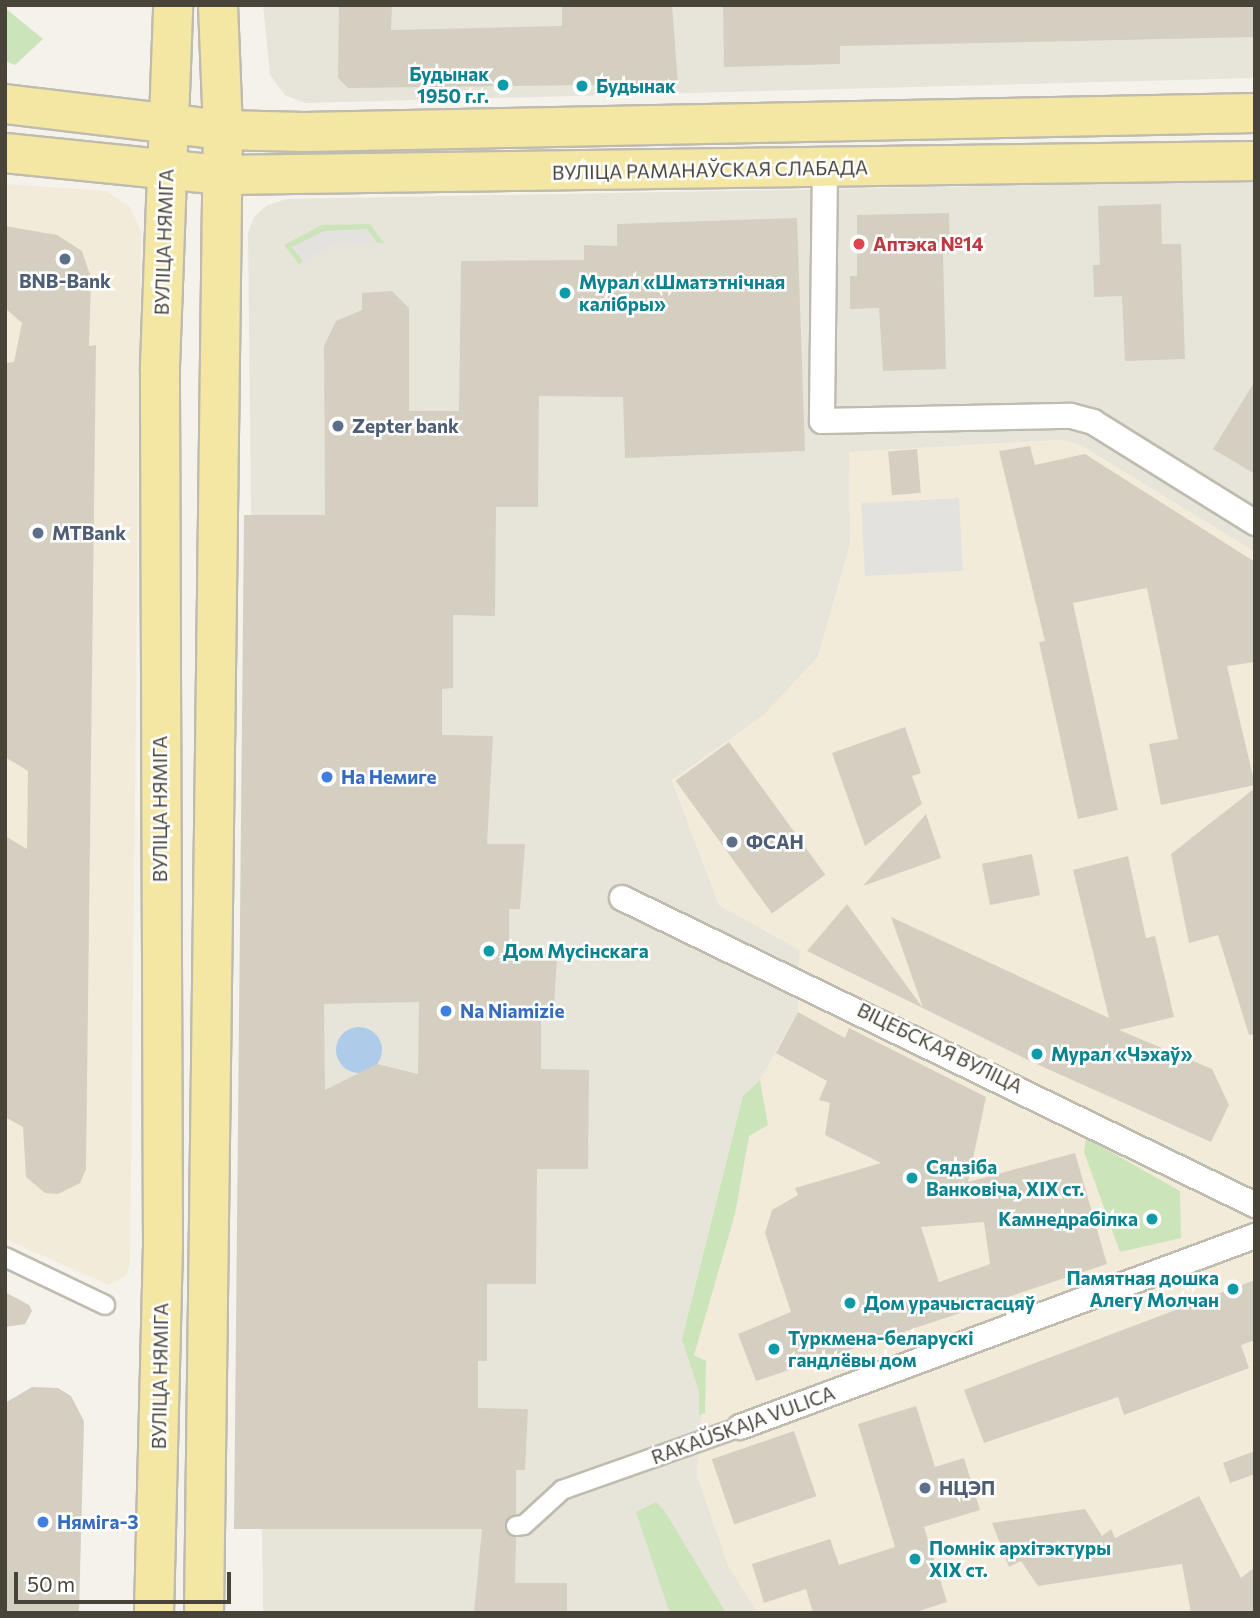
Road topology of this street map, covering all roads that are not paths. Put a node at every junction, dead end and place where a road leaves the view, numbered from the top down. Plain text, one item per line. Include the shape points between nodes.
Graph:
1 (173, 5) edge
2 (218, 5) edge
3 (5, 104) edge
4 (1255, 113) edge
5 (168, 124) junction
6 (223, 130) junction
7 (5, 153) edge
8 (1255, 161) edge
9 (825, 168) junction
10 (166, 171) junction
11 (222, 175) junction
12 (1255, 523) edge
13 (622, 898) dead end
14 (1255, 1205) edge
15 (1255, 1236) edge
16 (5, 1257) edge
17 (105, 1305) dead end
18 (740, 1427) joint
19 (516, 1526) dead end
20 (154, 1613) edge
21 (204, 1613) edge

1 - 5 main road, ВУЛІЦА НЯМІГА
2 - 6 main road
3 - 5 main road
4 - 6 main road
5 - 6 main road
5 - 10 main road, ВУЛІЦА НЯМІГА
6 - 11 main road
7 - 10 main road, ВУЛІЦА РАМАНАЎСКАЯ СЛАБАДА
8 - 9 main road, ВУЛІЦА РАМАНАЎСКАЯ СЛАБАДА
9 - 11 main road, ВУЛІЦА РАМАНАЎСКАЯ СЛАБАДА
9 - 12 street via 822,421 1070,416 1093,422
10 - 11 main road, ВУЛІЦА РАМАНАЎСКАЯ СЛАБАДА
10 - 20 main road, ВУЛІЦА НЯМІГА via 160,394 163,1245
11 - 21 main road
13 - 14 street, ВІЦЕБСКАЯ ВУЛІЦА
15 - 18 street, RAKAŬSKAJA VULICA
16 - 17 street
18 - 19 street, RAKAŬSKAJA VULICA via 562,1490 524,1525

